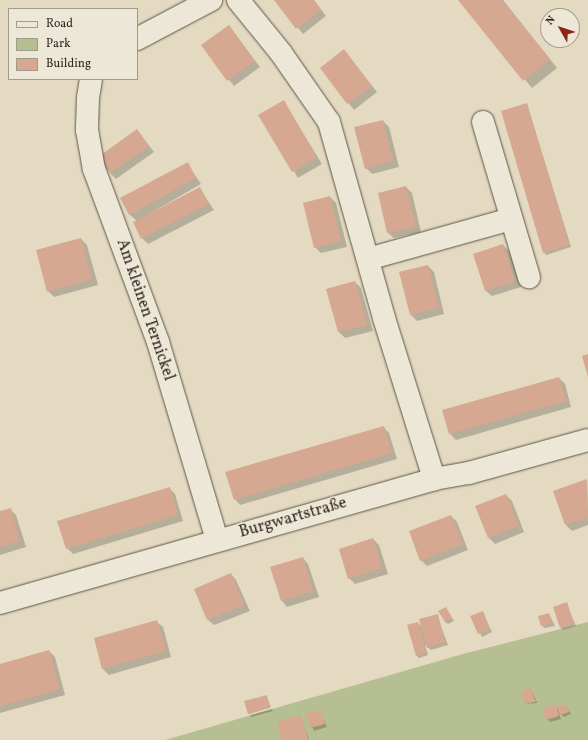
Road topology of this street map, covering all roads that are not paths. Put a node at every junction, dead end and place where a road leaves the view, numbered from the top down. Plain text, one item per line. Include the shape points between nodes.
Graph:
1 (211, 0) edge
2 (238, 0) edge
3 (138, 38) edge
4 (91, 80) edge
5 (483, 122) dead end
6 (511, 219) junction
7 (368, 259) junction
8 (529, 277) dead end
9 (588, 440) edge
10 (434, 479) junction
11 (217, 540) junction
12 (0, 603) edge

1 - 3 street
2 - 7 street via 281,53 329,122
4 - 11 street, Am kleinen Ternickel via 87,130 94,169 158,342
5 - 6 street
6 - 7 street
6 - 8 street
7 - 10 street
9 - 10 street, Burgwartstraße via 469,473
10 - 11 street, Burgwartstraße
11 - 12 street, Burgwartstraße

